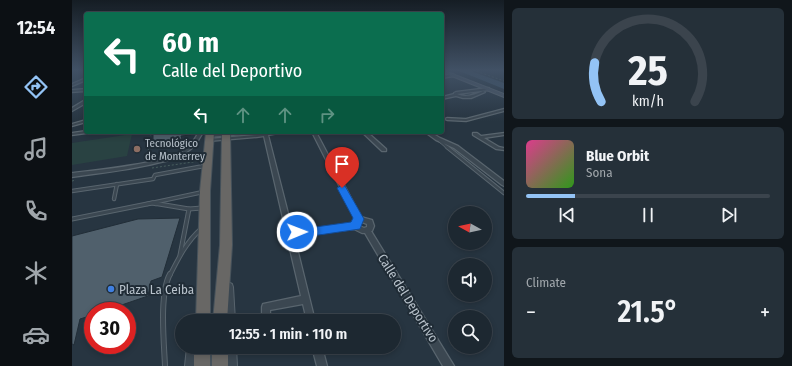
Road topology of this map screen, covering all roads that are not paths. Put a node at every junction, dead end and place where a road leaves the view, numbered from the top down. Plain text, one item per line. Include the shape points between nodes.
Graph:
1 (482, 87) edge
2 (84, 90) edge
3 (474, 90) junction
4 (489, 90) junction
5 (72, 91) edge
6 (481, 94) junction
7 (456, 95) junction
8 (504, 96) edge
9 (444, 98) edge
10 (84, 102) edge
11 (72, 110) edge
12 (504, 110) edge
13 (447, 119) dead end
14 (84, 120) edge
15 (73, 125) dead end
16 (84, 132) edge
17 (72, 134) edge
18 (246, 134) edge
19 (266, 134) edge
20 (315, 134) edge
21 (366, 134) edge
22 (430, 134) edge
23 (475, 134) dead end
24 (504, 134) edge
25 (207, 135) edge
26 (226, 135) edge
27 (481, 137) junction
28 (438, 139) junction
29 (504, 149) edge
30 (384, 150) dead end
31 (207, 165) junction
32 (72, 175) edge
33 (117, 184) junction
34 (504, 184) edge
35 (72, 191) edge
36 (206, 191) junction
37 (504, 193) edge
38 (114, 199) dead end
39 (152, 203) junction
40 (205, 208) junction
41 (188, 209) junction
42 (72, 219) edge
43 (358, 223) junction
44 (205, 227) junction
45 (289, 229) junction
46 (367, 231) junction
47 (298, 233) junction
48 (292, 241) junction
49 (226, 245) junction
50 (180, 256) junction
51 (204, 282) junction
52 (306, 299) junction
53 (198, 314) edge
54 (203, 314) edge
55 (221, 314) edge
56 (229, 314) edge
57 (266, 314) edge
58 (309, 314) edge
59 (192, 354) edge
60 (202, 354) edge
61 (220, 354) edge
62 (230, 354) edge
63 (319, 354) edge
64 (165, 366) edge
65 (191, 366) edge
66 (202, 366) edge
67 (220, 366) edge
68 (231, 366) edge
69 (322, 366) edge
70 (450, 366) edge

1 - 4 main road
2 - 5 street
3 - 4 street
3 - 6 street
3 - 7 street via 454,94
4 - 6 street
4 - 8 main road
6 - 7 street via 466,97
7 - 9 street
10 - 11 street
12 - 13 street via 484,117
14 - 15 street
16 - 17 street
18 - 26 street
19 - 45 street
20 - 43 street
21 - 30 street
22 - 28 street
23 - 27 street
24 - 27 street
25 - 26 street
25 - 31 highway
25 - 32 street via 185,151 168,159
26 - 49 highway
27 - 29 street
28 - 34 street via 456,147
28 - 37 lane
31 - 33 lane
31 - 36 highway
33 - 35 lane
33 - 38 lane
36 - 39 lane
36 - 40 highway
39 - 41 lane
39 - 42 lane
40 - 41 lane
40 - 44 highway
41 - 50 lane
43 - 46 street via 359,229
43 - 46 street via 366,220 371,224
43 - 47 street
44 - 50 lane via 195,234
44 - 51 highway
45 - 47 street
45 - 48 street via 283,232 283,236 285,240
46 - 70 street, Calle del Deportivo
47 - 48 street via 298,238
48 - 52 street
49 - 55 highway
49 - 56 street
50 - 64 lane via 165,288
51 - 53 street
51 - 54 highway
52 - 57 street via 266,307
52 - 58 street
59 - 65 street
60 - 66 highway
61 - 67 highway
62 - 68 street
63 - 69 street

